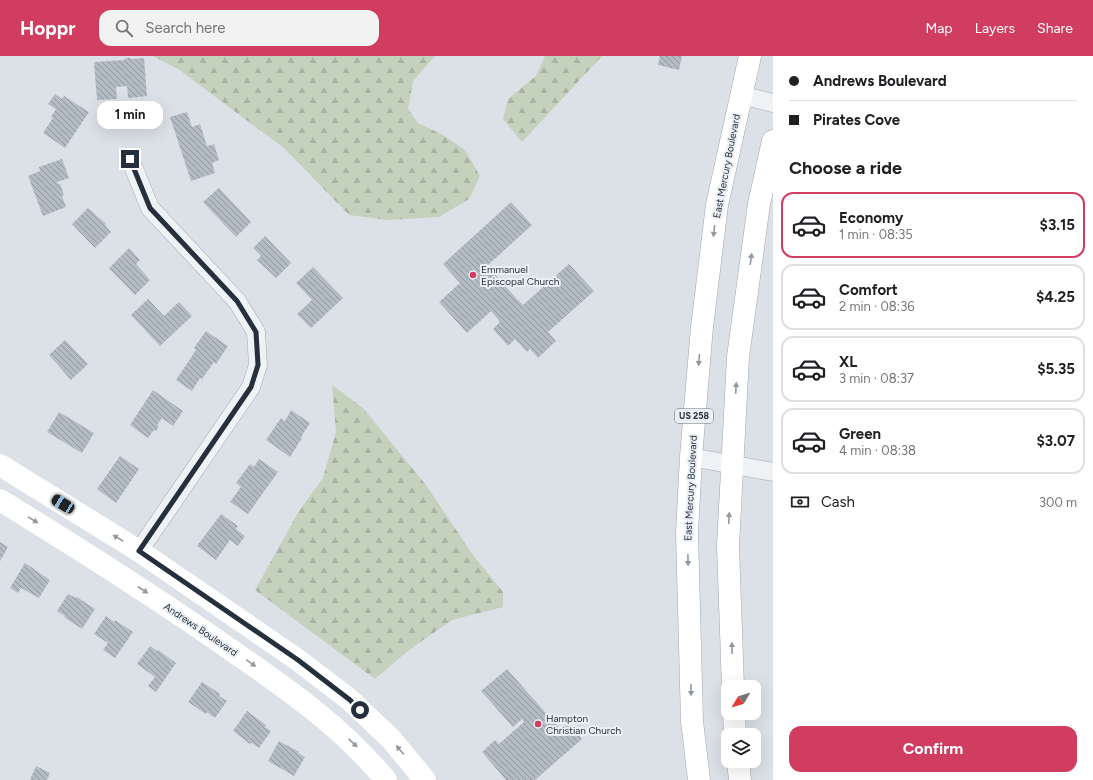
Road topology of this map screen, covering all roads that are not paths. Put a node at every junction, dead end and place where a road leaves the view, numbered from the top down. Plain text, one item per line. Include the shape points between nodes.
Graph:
1 (750, 56) edge
2 (741, 95) junction
3 (773, 103) edge
4 (773, 141) edge
5 (130, 159) dead end
6 (691, 457) junction
7 (732, 464) junction
8 (0, 465) edge
9 (773, 472) edge
10 (0, 500) edge
11 (139, 551) junction
12 (733, 680) edge
13 (739, 768) edge
14 (386, 780) edge
15 (425, 780) edge
16 (699, 780) edge
17 (740, 780) edge

1 - 2 main road, East Mercury Boulevard / US 258
2 - 3 street
2 -> 6 main road, East Mercury Boulevard / US 258 via 717,205 702,327
7 -> 4 main road via 738,357 759,204
5 - 11 street via 150,208 237,301 256,332 258,365 251,387
6 - 7 street
6 -> 16 main road, East Mercury Boulevard / US 258 via 687,533 692,721
7 - 9 street
12 -> 7 main road via 728,546
11 -> 8 main road
10 -> 14 main road, Andrews Boulevard via 157,599 292,692 333,725
15 -> 11 main road via 391,739 350,700 245,623
13 - 17 main road

